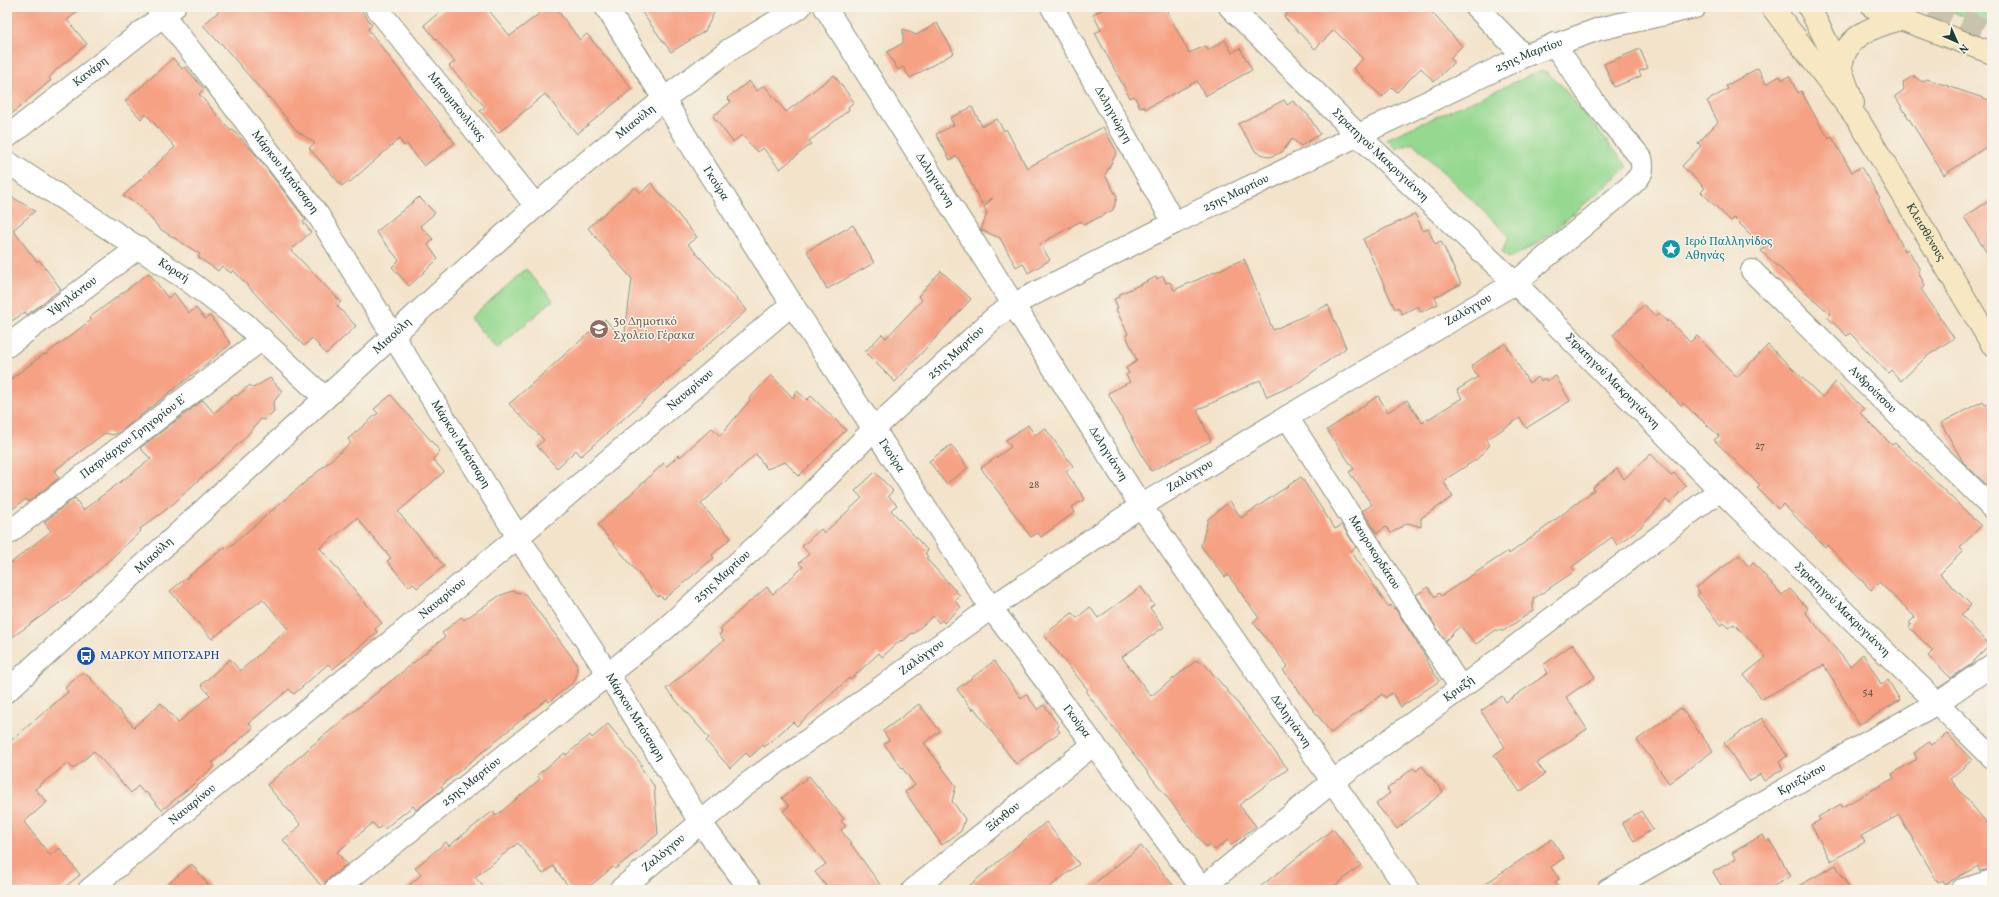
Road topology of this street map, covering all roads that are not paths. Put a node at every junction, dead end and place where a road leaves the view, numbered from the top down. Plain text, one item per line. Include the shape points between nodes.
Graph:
1 (376, 7) edge
2 (606, 7) edge
3 (800, 7) edge
4 (825, 7) edge
5 (1052, 7) edge
6 (1230, 7) edge
7 (1476, 7) edge
8 (1695, 7) edge
9 (1772, 7) edge
10 (1809, 7) edge
11 (1873, 7) edge
12 (165, 10) edge
13 (1901, 19) junction
14 (1554, 44) junction
15 (1992, 53) edge
16 (1524, 56) junction
17 (1841, 70) junction
18 (664, 99) junction
19 (1859, 121) junction
20 (1358, 135) junction
21 (7, 137) edge
22 (7, 162) edge
23 (536, 206) junction
24 (1174, 223) junction
25 (139, 247) junction
26 (1752, 271) dead end
27 (1515, 283) junction
28 (792, 304) junction
29 (1014, 304) junction
30 (392, 336) junction
31 (262, 339) junction
32 (1992, 344) edge
33 (7, 346) edge
34 (325, 398) junction
35 (1287, 417) junction
36 (874, 428) junction
37 (1720, 490) junction
38 (1141, 506) junction
39 (1992, 508) edge
40 (7, 534) edge
41 (518, 537) junction
42 (991, 608) junction
43 (1992, 665) edge
44 (608, 674) junction
45 (1461, 688) junction
46 (7, 691) edge
47 (1937, 703) junction
48 (1094, 744) junction
49 (1992, 757) edge
50 (1332, 782) junction
51 (700, 822) junction
52 (1992, 881) edge
53 (1201, 889) edge
54 (89, 890) edge
55 (335, 890) edge
56 (620, 890) edge
57 (751, 890) edge
58 (913, 890) edge
59 (1408, 890) edge
60 (1608, 890) edge
61 (1962, 890) edge

1 - 23 street, Μπουμπουλίνας
2 - 18 street, Γκούρα
3 - 18 street, Μιαούλη via 729,50
4 - 29 street, Δεληγιάννη
5 - 24 street, Δεληγιώργη
6 - 20 street, Στρατηγού Μακρυγιάννη
7 - 16 street
8 - 14 street, 25ης Μαρτίου via 1599,29
9 - 19 main road, Κλεισθένους
10 - 17 main road, Κλεισθένους
11 - 13 main road
12 - 21 street, Κανάρη
12 - 30 street, Μάρκου Μπότσαρη via 318,215
13 - 15 main road
13 - 17 main road via 1876,26 1857,36 1846,50
14 - 16 street, 25ης Μαρτίου
14 - 27 street, Ζαλόγγου via 1594,102 1641,158 1643,168 1638,179 1627,189
16 - 20 street, 25ης Μαρτίου
17 - 19 main road, Κλεισθένους
18 - 23 street, Μιαούλη
18 - 28 street, Γκούρα
19 - 32 main road, Κλεισθένους
20 - 24 street, 25ης Μαρτίου
20 - 27 street, Στρατηγού Μακρυγιάννη
22 - 25 street, Κοραή
23 - 30 street, Μιαούλη
24 - 29 street, 25ης Μαρτίου
25 - 31 street, Κοραή via 186,279
25 - 33 street, Υψηλάντου
26 - 39 street, Ανδρούτσου
27 - 35 street, Ζαλόγγου
27 - 37 street, Στρατηγού Μακρυγιάννη
28 - 36 street, Γκούρα
28 - 41 street, Ναυαρίνου
29 - 36 street, 25ης Μαρτίου via 994,318
29 - 38 street, Δεληγιάννη
30 - 34 street, Μιαούλη
30 - 41 street, Μάρκου Μπότσαρη
31 - 34 street, Κοραή
31 - 40 street, Πατριάρχου Γρηγορίου Ε΄
34 - 46 street, Μιαούλη
35 - 38 street, Ζαλόγγου
35 - 45 street, Μαυροκορδάτου
36 - 42 street, Γκούρα
36 - 44 street, 25ης Μαρτίου via 786,519 665,629
37 - 45 street, Κριεζή
37 - 47 street, Στρατηγού Μακρυγιάννη
38 - 42 street, Ζαλόγγου
38 - 50 street, Δεληγιάννη
41 - 44 street, Μάρκου Μπότσαρη
41 - 54 street, Ναυαρίνου
42 - 48 street, Γκούρα
42 - 51 street, Ζαλόγγου via 743,787
43 - 47 street, Κριεζώτου
44 - 51 street, Μάρκου Μπότσαρη
44 - 55 street, 25ης Μαρτίου
45 - 50 street, Κριεζή
47 - 49 street, Στρατηγού Μακρυγιάννη
47 - 60 street, Κριεζώτου
48 - 53 street, Γκούρα
48 - 58 street, Ξάνθου
50 - 53 street, Κριεζή
50 - 59 street, Δεληγιάννη
51 - 56 street, Ζαλόγγου
51 - 57 street, Μάρκου Μπότσαρη
52 - 61 street

